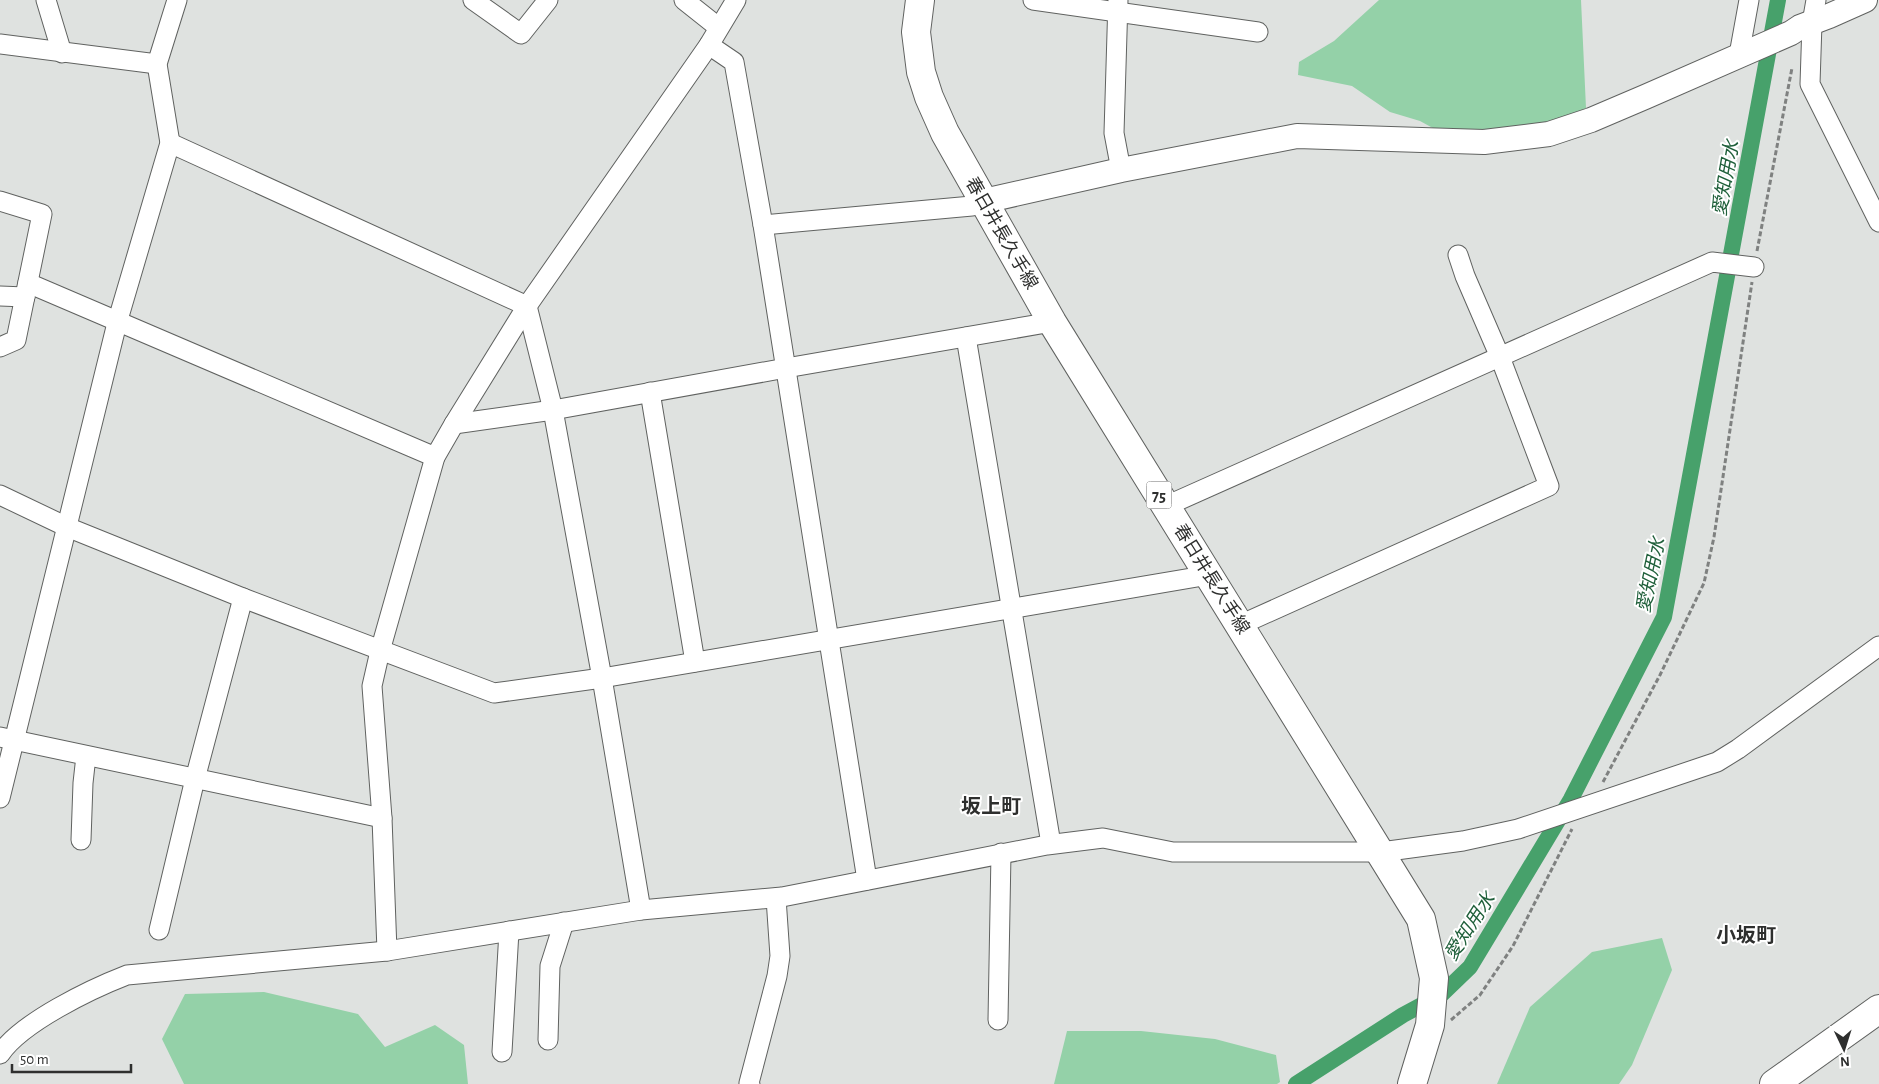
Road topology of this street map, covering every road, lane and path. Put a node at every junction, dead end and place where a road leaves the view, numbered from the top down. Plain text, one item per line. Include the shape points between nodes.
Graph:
1 (46, 0) edge
2 (178, 0) edge
3 (473, 0) edge
4 (548, 0) edge
5 (684, 0) edge
6 (736, 0) edge
7 (920, 0) edge
8 (1033, 0) edge
9 (1749, 0) edge
10 (1865, 0) edge
11 (1118, 6) edge
12 (1814, 11) edge
13 (718, 27) junction
14 (1258, 32) dead end
15 (0, 44) edge
16 (709, 44) junction
17 (1745, 52) junction
18 (62, 53) junction
19 (1794, 60) dead end
20 (158, 64) junction
21 (170, 143) junction
22 (1121, 170) junction
23 (0, 201) edge
24 (984, 201) junction
25 (1879, 222) edge
26 (763, 225) junction
27 (1458, 255) dead end
28 (1754, 267) junction
29 (27, 290) junction
30 (0, 296) edge
31 (527, 306) junction
32 (1052, 322) junction
33 (117, 323) junction
34 (966, 337) junction
35 (0, 347) edge
36 (1500, 357) junction
37 (786, 368) junction
38 (650, 392) junction
39 (553, 410) junction
40 (454, 424) junction
41 (435, 457) junction
42 (0, 495) edge
43 (1166, 506) junction
44 (67, 527) junction
45 (1209, 575) junction
46 (243, 598) junction
47 (1012, 608) junction
48 (1240, 624) junction
49 (829, 638) junction
50 (1879, 646) edge
51 (380, 651) junction
52 (695, 662) junction
53 (602, 678) junction
54 (7, 739) edge
55 (86, 756) junction
56 (195, 779) junction
57 (0, 798) edge
58 (1579, 808) junction
59 (382, 818) junction
60 (81, 840) dead end
61 (1051, 844) junction
62 (1381, 852) junction
63 (1001, 853) junction
64 (867, 880) junction
65 (776, 898) junction
66 (641, 910) junction
67 (564, 922) junction
68 (159, 930) dead end
69 (509, 931) junction
70 (387, 951) junction
71 (1879, 1008) edge
72 (998, 1020) dead end
73 (1428, 1033) junction
74 (548, 1040) dead end
75 (502, 1052) dead end
76 (0, 1054) edge
77 (750, 1084) edge
78 (1412, 1084) edge
79 (1774, 1084) edge

1 - 18 street
2 - 20 street
3 - 4 street via 521,34
5 - 13 street
6 - 13 street
7 - 24 main road, 春日井長久手線 / 75 via 916,32 921,72 929,98
8 - 11 street
9 - 17 street
10 - 12 street
11 - 14 street
11 - 22 street via 1114,133
12 - 17 street via 1800,27
12 - 25 street via 1810,84
13 - 16 street
15 - 18 street
16 - 26 street via 734,62
16 - 31 street
17 - 22 street via 1645,97 1549,134 1484,142 1297,136
18 - 20 street
19 - 28 path
20 - 21 street
21 - 31 street
21 - 33 street
22 - 24 street
23 - 29 street via 42,214
24 - 26 street via 972,206
24 - 32 main road, 春日井長久手線 / 75
26 - 37 street
27 - 36 street
28 - 36 street via 1712,262
28 - 58 path via 1714,537 1704,583 1606,778
29 - 30 street
29 - 33 street
29 - 35 street via 16,340
31 - 39 street
31 - 40 street
32 - 34 street
32 - 43 main road, 春日井長久手線 / 75
33 - 41 street
33 - 44 street
34 - 37 street
34 - 47 street
36 - 43 street
36 - 48 street via 1549,486
37 - 38 street
37 - 49 street
38 - 39 street
38 - 52 street
39 - 40 street
39 - 53 street
40 - 41 street
41 - 51 street
42 - 44 street
43 - 45 main road, 春日井長久手線 / 75
44 - 46 street
44 - 54 street
45 - 47 street
45 - 48 main road, 春日井長久手線 / 75
46 - 51 street
46 - 56 street
47 - 49 street
47 - 61 street
48 - 62 main road, 春日井長久手線 / 75
49 - 52 street
49 - 64 street
50 - 58 street via 1717,762
51 - 53 street via 494,692
51 - 59 street via 372,686
52 - 53 street
53 - 66 street
54 - 55 street
54 - 57 street
55 - 56 street
55 - 60 street
56 - 59 street
56 - 68 street
58 - 62 street via 1518,829 1463,841
58 - 73 path via 1507,954 1480,995
59 - 70 street
61 - 62 street via 1103,838 1173,852
61 - 63 street
62 - 73 main road, 春日井長久手線 / 75 via 1421,918 1434,978
63 - 64 street
63 - 72 street
64 - 65 street
65 - 66 street
65 - 77 street via 780,956
66 - 67 street
67 - 69 street
67 - 74 street via 550,966
69 - 70 street
69 - 75 street
70 - 76 street via 127,975 98,986 49,1014 25,1030
71 - 79 main road
73 - 78 main road, 春日井長久手線 / 75

